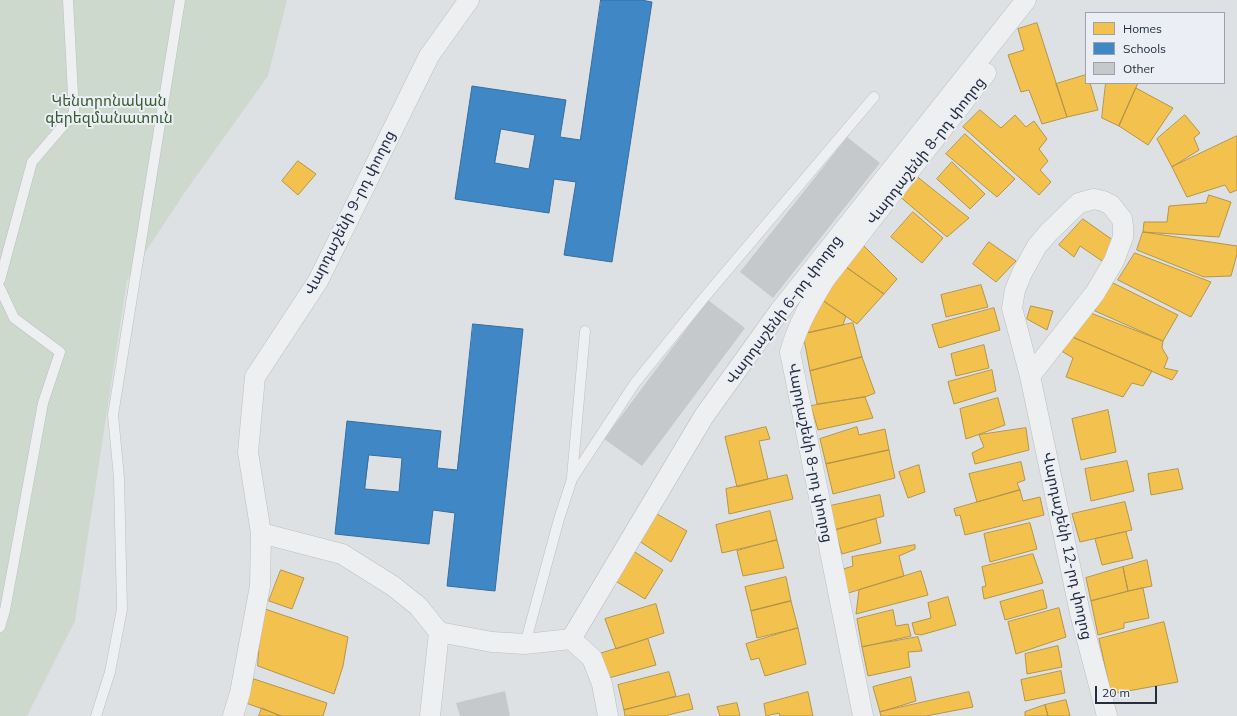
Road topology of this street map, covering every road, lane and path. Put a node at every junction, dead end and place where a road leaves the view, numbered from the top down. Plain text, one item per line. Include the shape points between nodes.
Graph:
1 (68, 0) edge
2 (180, 0) edge
3 (469, 0) edge
4 (1026, 0) edge
5 (1009, 43) dead end
6 (874, 97) dead end
7 (0, 280) edge
8 (0, 288) edge
9 (585, 330) dead end
10 (1030, 376) junction
11 (572, 479) junction
12 (261, 533) junction
13 (0, 627) edge
14 (439, 632) junction
15 (570, 639) junction
16 (525, 644) junction
17 (96, 716) edge
18 (233, 716) edge
19 (430, 716) edge
20 (608, 716) edge
21 (863, 716) edge
22 (1107, 716) edge

1 - 7 lane via 74,113 32,162
2 - 17 lane via 113,415 119,478 122,609 110,672
3 - 12 street, Վարդաշենի 9-րդ փողոց via 429,56 318,281 255,377 248,452
4 - 15 street, Վարդաշենի 6-րդ փողոց via 778,313 704,416
5 - 21 street, Վարդաշենի 8-րդ փողոց via 825,279 806,310 790,352
6 - 11 lane via 635,383
8 - 13 lane via 14,318 60,352 43,403
9 - 11 lane
10 - 10 street, Վարդաշենի 12-րդ փողոց via 1095,293 1114,261 1124,227 1122,218 1111,205 1103,201 1094,199 1079,203 1037,246 1018,281 1012,308
10 - 22 street, Վարդաշենի 12-րդ փողոց via 1080,613
11 - 16 lane
12 - 14 street via 342,554 393,586 418,606
12 - 18 street, Վարդաշենի 9-րդ փողոց via 260,586 240,693
14 - 16 street via 492,642
14 - 19 street
15 - 16 street
15 - 20 street via 592,658 602,684

